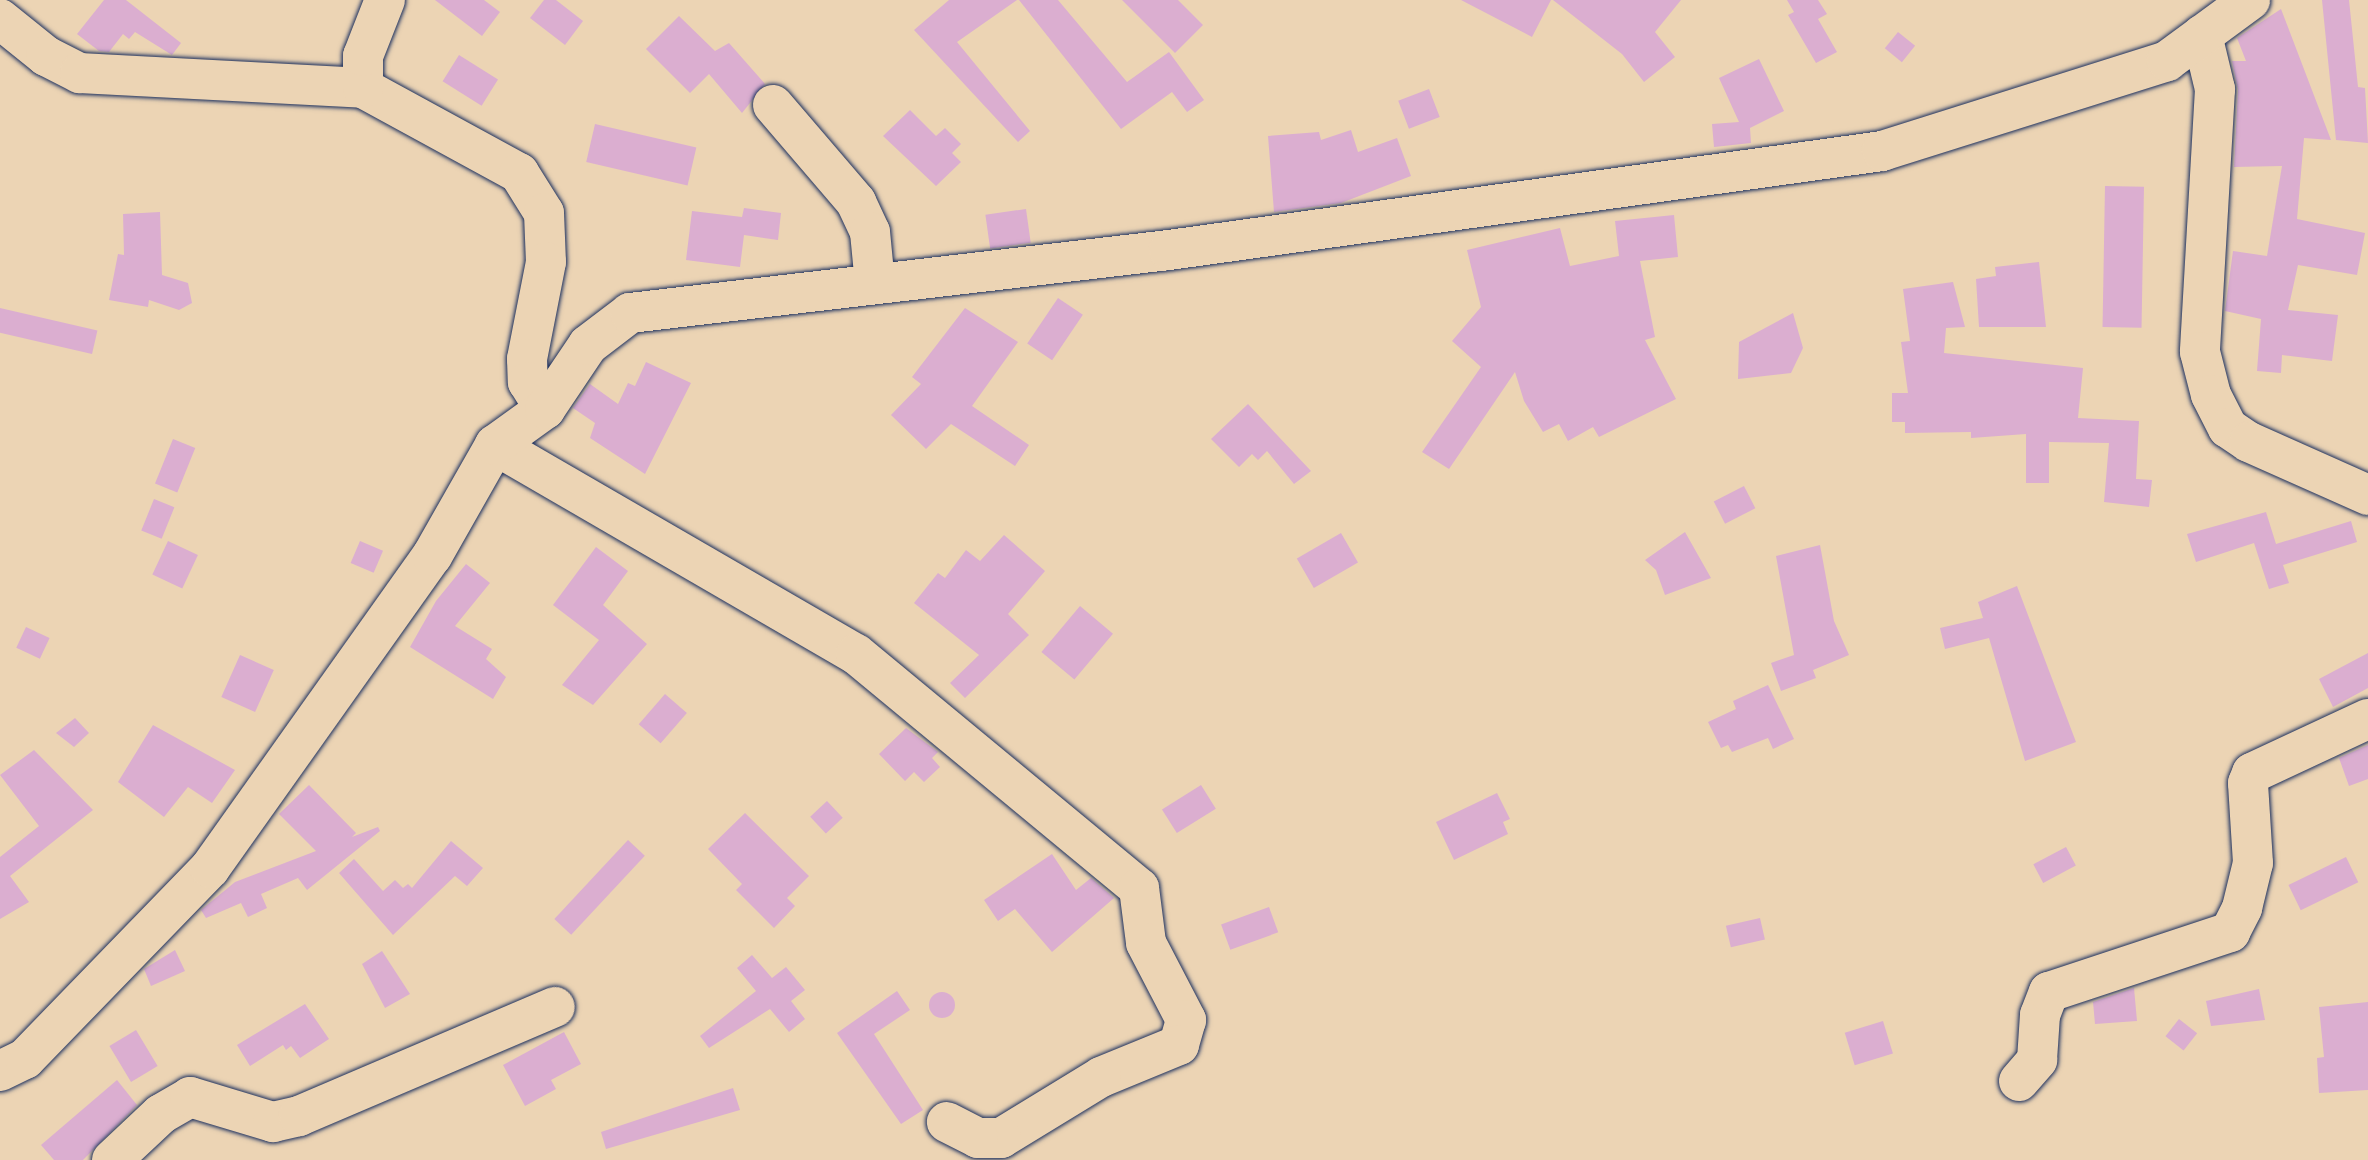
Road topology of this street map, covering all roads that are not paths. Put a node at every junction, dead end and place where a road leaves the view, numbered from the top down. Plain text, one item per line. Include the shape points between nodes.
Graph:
1 (385, 0) edge
2 (2250, 0) edge
3 (0, 19) edge
4 (2202, 35) junction
5 (363, 88) junction
6 (773, 105) dead end
7 (875, 284) junction
8 (545, 409) junction
9 (495, 445) junction
10 (2368, 495) edge
11 (2368, 719) edge
12 (555, 1007) dead end
13 (0, 1071) edge
14 (2019, 1081) dead end
15 (947, 1122) dead end
16 (112, 1160) edge

1 - 5 street via 363,56
2 - 4 street
3 - 5 street via 46,56 80,73
4 - 7 street via 2167,61 1882,151 1169,250
4 - 10 street via 2215,89 2200,352 2211,395 2228,428 2249,442
5 - 8 street via 519,173 544,213 546,262 527,359 528,382
6 - 7 street via 856,202 870,232
7 - 8 street via 630,313 588,345
8 - 9 street
9 - 13 street via 432,556 210,868 25,1059
9 - 15 street via 856,654 1139,888 1146,943 1186,1020 1179,1045 1101,1077 1001,1138 978,1138
11 - 14 street via 2252,773 2248,783 2253,863 2230,932 2049,992 2040,1015 2037,1060
12 - 16 street via 299,1116 257,1119 190,1097 161,1114

